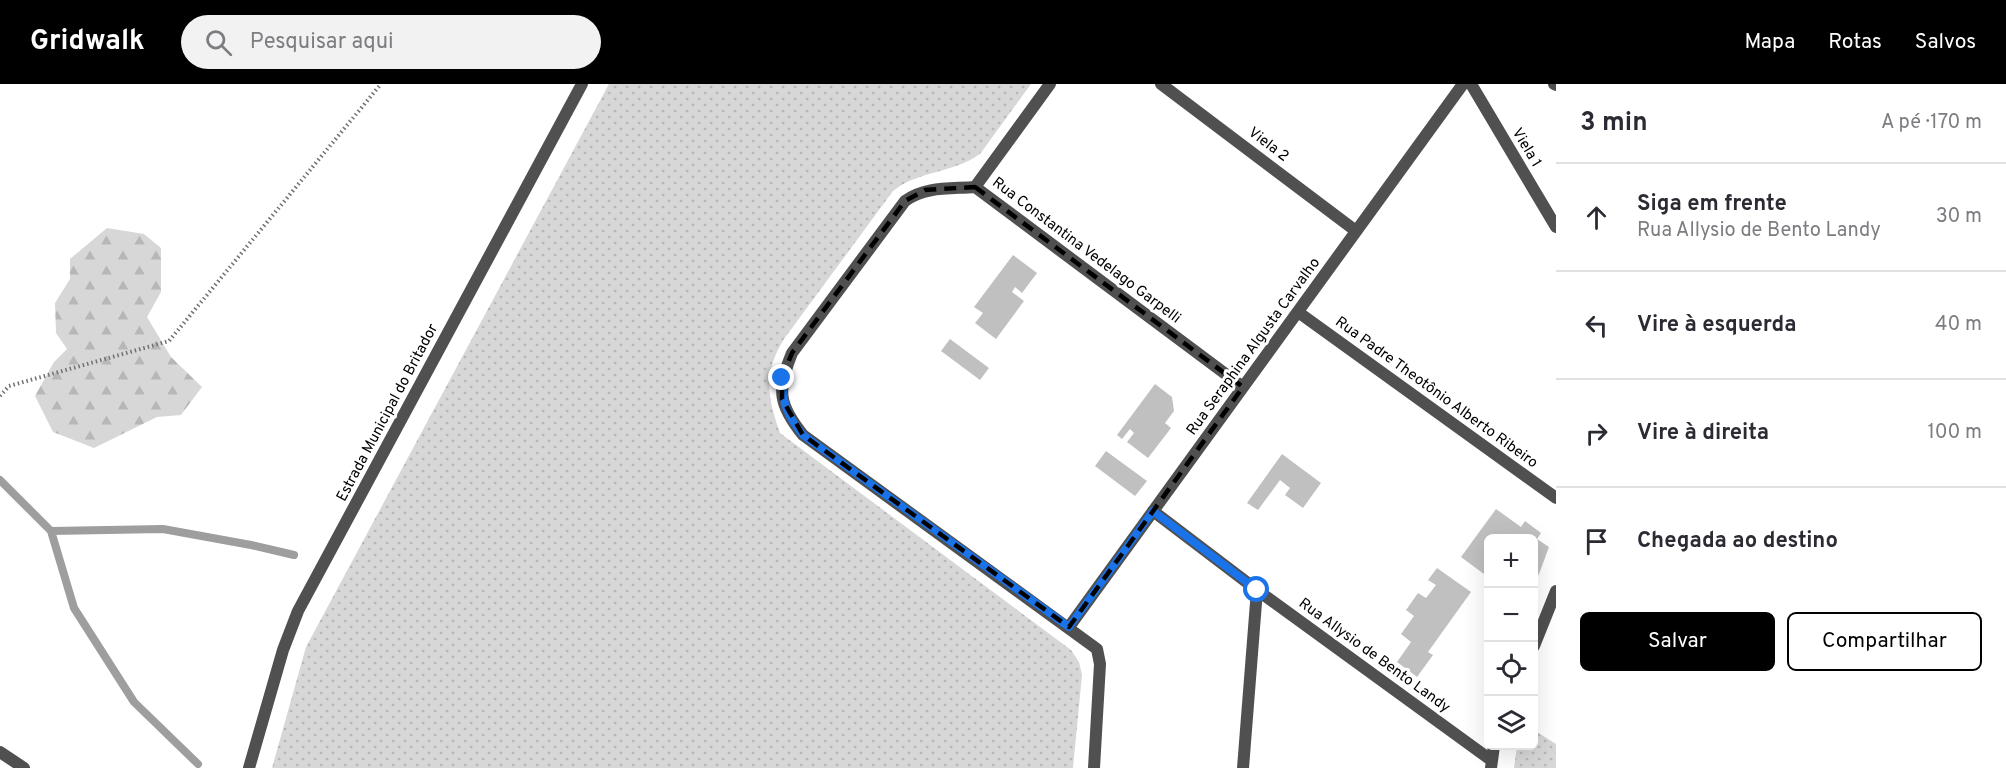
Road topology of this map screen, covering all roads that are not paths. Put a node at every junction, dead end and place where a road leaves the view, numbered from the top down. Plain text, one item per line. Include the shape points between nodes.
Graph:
1 (582, 84) edge
2 (1050, 84) edge
3 (1161, 84) edge
4 (1463, 84) edge
5 (1471, 84) edge
6 (975, 187) junction
7 (1556, 227) edge
8 (1356, 231) junction
9 (1298, 312) junction
10 (1243, 387) junction
11 (1556, 498) edge
12 (1153, 511) junction
13 (1257, 590) junction
14 (1556, 591) edge
15 (1069, 627) junction
16 (1535, 642) edge
17 (0, 752) edge
18 (1491, 764) edge
19 (24, 768) edge
20 (249, 768) edge
21 (1094, 768) edge
22 (1243, 768) edge

1 - 20 street, Estrada Municipal do Britador via 298,611
2 - 6 street
3 - 8 street, Viela 2
4 - 8 street, Rua Seraphina Algusta Carvalho
5 - 7 street, Viela 1
6 - 10 street, Rua Constantina Vedelago Garpelli
6 - 15 street, Rua Constantina Vedelago Garpelli via 925,190 905,201 792,353 782,378 782,399 788,416 803,435
8 - 9 street, Rua Seraphina Algusta Carvalho
9 - 10 street, Rua Seraphina Algusta Carvalho
9 - 11 street, Rua Padre Theotônio Alberto Ribeiro
10 - 12 street, Rua Seraphina Algusta Carvalho
12 - 13 street, Rua Allysio de Bento Landy
12 - 15 street, Rua Seraphina Algusta Carvalho
13 - 18 street, Rua Allysio de Bento Landy
13 - 22 street
14 - 16 street
15 - 21 street, Rua Constantina Vedelago Garpelli via 1097,649 1100,664
17 - 19 street

